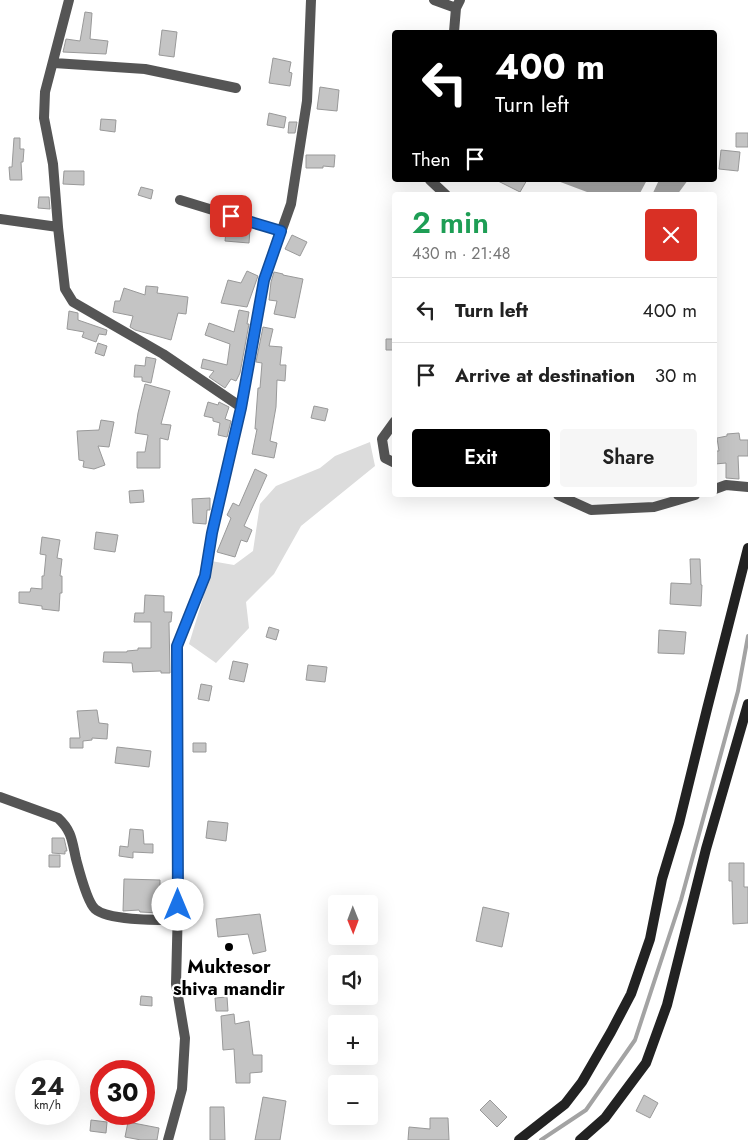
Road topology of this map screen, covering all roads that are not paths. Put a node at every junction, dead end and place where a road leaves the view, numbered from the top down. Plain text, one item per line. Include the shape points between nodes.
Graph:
1 (69, 0) edge
2 (311, 0) edge
3 (434, 0) edge
4 (458, 4) edge
5 (454, 30) edge
6 (54, 63) junction
7 (236, 88) dead end
8 (432, 182) edge
9 (443, 192) edge
10 (180, 200) dead end
11 (0, 219) edge
12 (58, 227) junction
13 (281, 231) junction
14 (241, 408) junction
15 (392, 425) edge
16 (392, 462) edge
17 (748, 487) edge
18 (717, 488) edge
19 (563, 497) edge
20 (689, 497) edge
21 (748, 548) edge
22 (748, 704) edge
23 (0, 797) edge
24 (178, 920) junction
25 (168, 1140) edge
26 (519, 1140) edge
27 (580, 1140) edge

1 - 6 street
2 - 13 street via 308,100 291,204
3 - 4 street
4 - 5 street
6 - 7 street via 145,69
6 - 12 street via 45,92 44,118 53,164
8 - 9 street
10 - 13 street
11 - 12 street
12 - 14 street via 65,289 73,302 163,354
13 - 14 street via 264,280
14 - 24 street via 205,576 177,646
15 - 16 street via 382,439 385,458
17 - 18 street via 726,485
19 - 20 street via 592,510 654,508
21 - 26 main road via 680,823 662,879 650,939 630,994 582,1082 565,1104
22 - 27 main road via 706,849 667,1005 646,1063 605,1118
23 - 24 street via 58,818 65,824 94,908 122,917
24 - 25 street via 176,984 185,1038 182,1089

